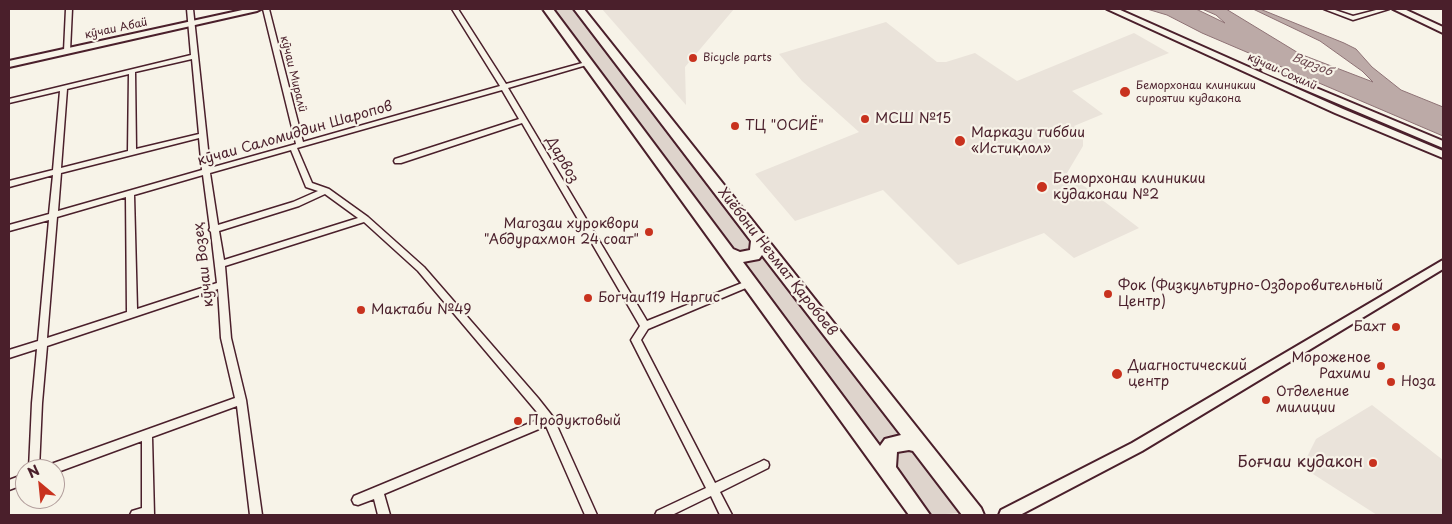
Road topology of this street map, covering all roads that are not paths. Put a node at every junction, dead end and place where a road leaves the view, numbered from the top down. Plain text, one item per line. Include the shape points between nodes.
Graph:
1 (69, 9) edge
2 (190, 9) edge
3 (257, 9) edge
4 (266, 9) edge
5 (455, 9) edge
6 (548, 9) edge
7 (580, 9) edge
8 (1111, 9) edge
9 (1124, 9) edge
10 (1327, 9) edge
11 (1386, 9) edge
12 (1397, 9) edge
13 (1412, 9) edge
14 (1443, 23) edge
15 (192, 24) junction
16 (1443, 30) edge
17 (67, 51) junction
18 (195, 56) junction
19 (588, 63) junction
20 (9, 64) edge
21 (132, 71) junction
22 (504, 87) junction
23 (64, 88) junction
24 (9, 101) edge
25 (524, 120) junction
26 (1372, 120) junction
27 (202, 135) junction
28 (1443, 145) edge
29 (297, 146) junction
30 (132, 153) junction
31 (1443, 155) edge
32 (398, 161) dead end
33 (56, 172) junction
34 (206, 172) junction
35 (9, 184) edge
36 (326, 191) junction
37 (130, 194) junction
38 (53, 216) junction
39 (365, 219) junction
40 (9, 228) edge
41 (213, 230) junction
42 (759, 238) junction
43 (728, 253) junction
44 (220, 264) junction
45 (1443, 264) edge
46 (750, 283) junction
47 (220, 285) junction
48 (132, 314) junction
49 (644, 326) junction
50 (42, 343) junction
51 (9, 354) edge
52 (242, 400) junction
53 (549, 420) junction
54 (147, 435) junction
55 (919, 445) junction
56 (35, 459) edge
57 (65, 464) edge
58 (764, 465) dead end
59 (887, 470) junction
60 (713, 490) junction
61 (378, 492) junction
62 (358, 500) dead end
63 (148, 513) edge
64 (136, 515) edge
65 (256, 515) edge
66 (384, 515) edge
67 (591, 515) edge
68 (661, 515) edge
69 (726, 515) edge
70 (920, 515) edge
71 (974, 515) edge
72 (1006, 515) edge

1 - 17 street
2 - 15 street, кӯчаи Возеҳ
3 - 15 street, кӯчаи Абаӣ
4 - 29 street, кӯчаи Миралӣ
5 - 22 street, Дарвоз
6 - 19 highway
7 - 42 highway, Хиёбони Неъмат Қаробоев
8 - 26 main road, кӯчаи Соҳилӣ
9 - 26 main road
10 - 11 street via 1353,18
12 - 16 main road
13 - 14 main road
15 - 17 street, кӯчаи Абаӣ
15 - 18 street, кӯчаи Возеҳ
17 - 20 street, кӯчаи Абаӣ
18 - 21 street
18 - 27 street, кӯчаи Возеҳ
19 - 22 street, кӯчаи Саломиддин Шаропов
19 - 43 highway
21 - 23 street
21 - 30 street
22 - 25 street, Дарвоз
22 - 29 street, кӯчаи Саломиддин Шаропов
23 - 24 street
23 - 33 street
25 - 32 street
25 - 49 street, Дарвоз
26 - 28 main road
26 - 31 main road, кӯчаи Соҳилӣ
27 - 30 street
27 - 34 street, кӯчаи Возеҳ
29 - 34 street, кӯчаи Саломиддин Шаропов
29 - 36 street, кӯчаи Миралӣ via 309,185
30 - 33 street
33 - 35 street
33 - 38 street
34 - 37 street, кӯчаи Саломиддин Шаропов
34 - 41 street, кӯчаи Возеҳ
36 - 39 street, кӯчаи Миралӣ
36 - 41 street via 296,204
37 - 38 street, кӯчаи Саломиддин Шаропов
37 - 48 street
38 - 40 street, кӯчаи Саломиддин Шаропов
38 - 50 street
39 - 44 street
39 - 53 street, кӯчаи Миралӣ via 421,269
41 - 44 street, кӯчаи Возеҳ
42 - 43 highway via 754,255 740,257
42 - 55 highway, Хиёбони Неъмат Қаробоев
43 - 46 highway
44 - 47 street, кӯчаи Возеҳ
45 - 72 street via 1137,447
46 - 49 street
46 - 59 highway
47 - 48 street
47 - 52 street, кӯчаи Возеҳ via 226,338
48 - 50 street
49 - 60 street via 636,340
50 - 51 street
50 - 56 street
52 - 54 street
52 - 65 street, кӯчаи Возеҳ
53 - 61 street
53 - 67 street
54 - 57 street
54 - 63 street
55 - 59 highway via 909,442 891,445 886,454
55 - 71 highway, Хиёбони Неъмат Қаробоев
58 - 60 street
59 - 70 highway
60 - 68 street
60 - 69 street
61 - 62 street
61 - 66 street
63 - 64 street

